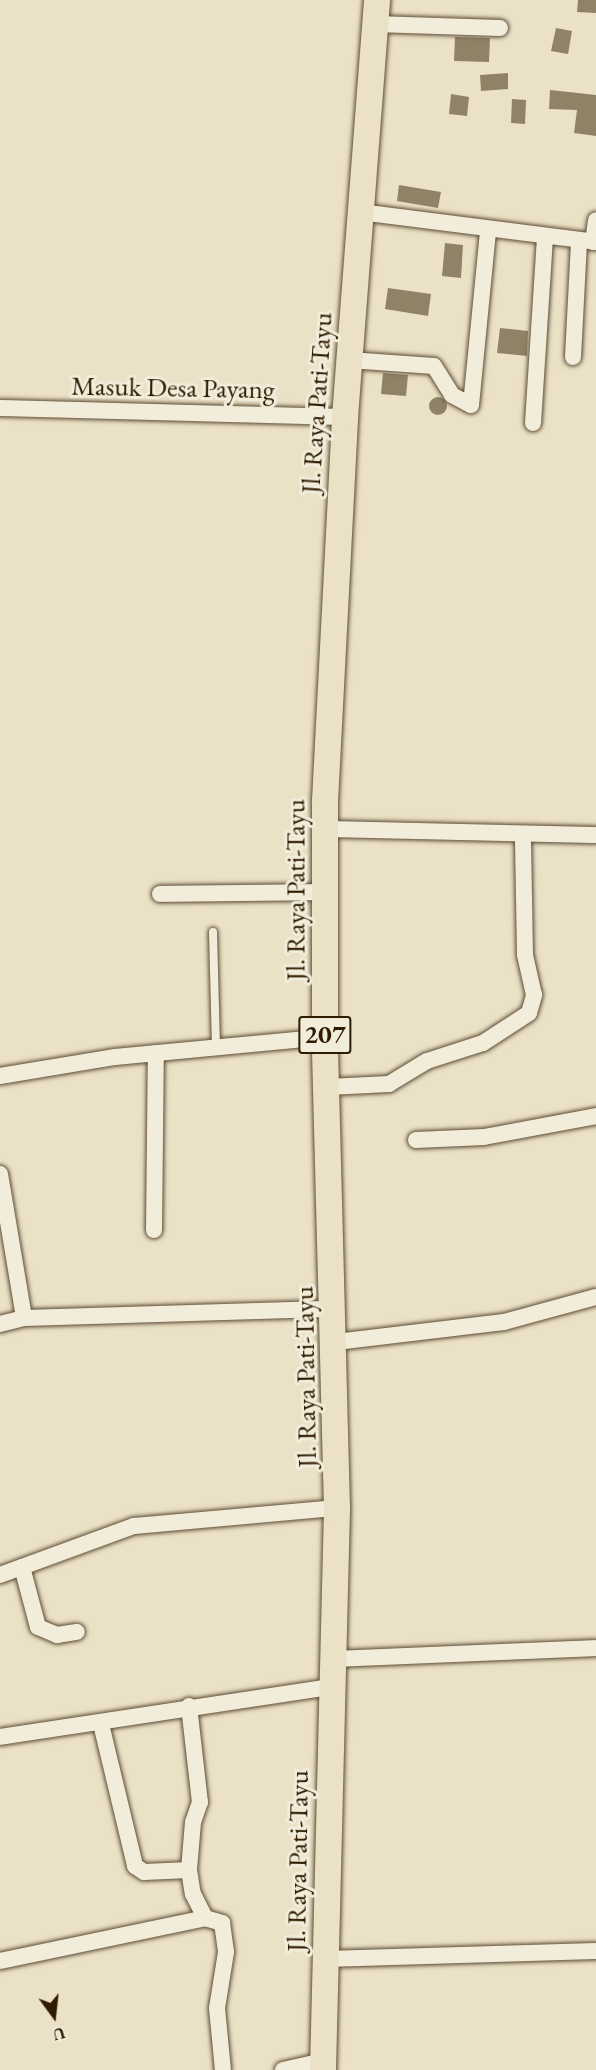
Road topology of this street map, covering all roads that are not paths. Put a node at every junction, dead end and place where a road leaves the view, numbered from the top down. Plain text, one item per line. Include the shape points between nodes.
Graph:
1 (376, 12) edge
2 (500, 28) dead end
3 (360, 212) junction
4 (596, 220) edge
5 (488, 232) junction
6 (545, 237) junction
7 (590, 243) edge
8 (573, 357) dead end
9 (349, 360) junction
10 (0, 408) edge
11 (345, 417) junction
12 (533, 423) dead end
13 (325, 829) junction
14 (596, 835) edge
15 (522, 836) junction
16 (323, 892) junction
17 (160, 894) dead end
18 (213, 932) dead end
19 (325, 1037) junction
20 (216, 1048) junction
21 (156, 1053) junction
22 (0, 1076) edge
23 (328, 1088) junction
24 (596, 1116) edge
25 (416, 1140) dead end
26 (0, 1174) edge
27 (154, 1230) dead end
28 (596, 1298) edge
29 (333, 1309) junction
30 (24, 1318) junction
31 (0, 1324) edge
32 (336, 1342) junction
33 (338, 1508) junction
34 (22, 1567) junction
35 (0, 1575) edge
36 (77, 1632) dead end
37 (596, 1648) edge
38 (336, 1659) junction
39 (331, 1687) junction
40 (189, 1706) junction
41 (101, 1724) junction
42 (0, 1737) edge
43 (189, 1870) junction
44 (205, 1918) junction
45 (596, 1951) edge
46 (325, 1959) junction
47 (0, 1961) edge
48 (323, 2065) edge
49 (223, 2070) edge
50 (283, 2070) edge

1 - 2 street
1 - 3 main road, Jl. Raya Pati-Tayu / 207
3 - 5 street
3 - 9 main road, Jl. Raya Pati-Tayu / 207
4 - 7 street
5 - 6 street
5 - 9 street via 471,405 452,395 434,366
6 - 7 street
6 - 12 street
7 - 8 street
9 - 11 main road, Jl. Raya Pati-Tayu / 207
10 - 11 street, Masuk Desa Payang
11 - 13 main road, Jl. Raya Pati-Tayu / 207
13 - 15 street
13 - 16 main road, Jl. Raya Pati-Tayu / 207
14 - 15 street
15 - 23 street via 525,955 534,995 529,1013 483,1044 427,1061 389,1084
16 - 17 street
16 - 19 main road, Jl. Raya Pati-Tayu / 207
18 - 20 lane
19 - 20 street
19 - 23 main road, Jl. Raya Pati-Tayu / 207
20 - 21 street
21 - 22 street
21 - 27 street
23 - 29 main road, Jl. Raya Pati-Tayu / 207
24 - 25 street via 484,1137
26 - 30 street
28 - 32 street via 504,1322
29 - 30 street
29 - 32 main road, Jl. Raya Pati-Tayu / 207
30 - 31 street
32 - 33 main road, Jl. Raya Pati-Tayu / 207
33 - 34 street via 134,1526
33 - 38 main road, Jl. Raya Pati-Tayu / 207
34 - 35 street
34 - 36 street via 38,1627 47,1634
37 - 38 street
38 - 39 main road, Jl. Raya Pati-Tayu / 207
39 - 40 street
39 - 46 main road, Jl. Raya Pati-Tayu / 207
40 - 41 street
40 - 43 street via 200,1802
41 - 42 street
41 - 43 street via 135,1866 139,1871
43 - 44 street via 193,1894
44 - 47 street
44 - 49 street via 222,1923 226,1952 217,2008
45 - 46 street
46 - 48 main road, Jl. Raya Pati-Tayu / 207
48 - 50 street

